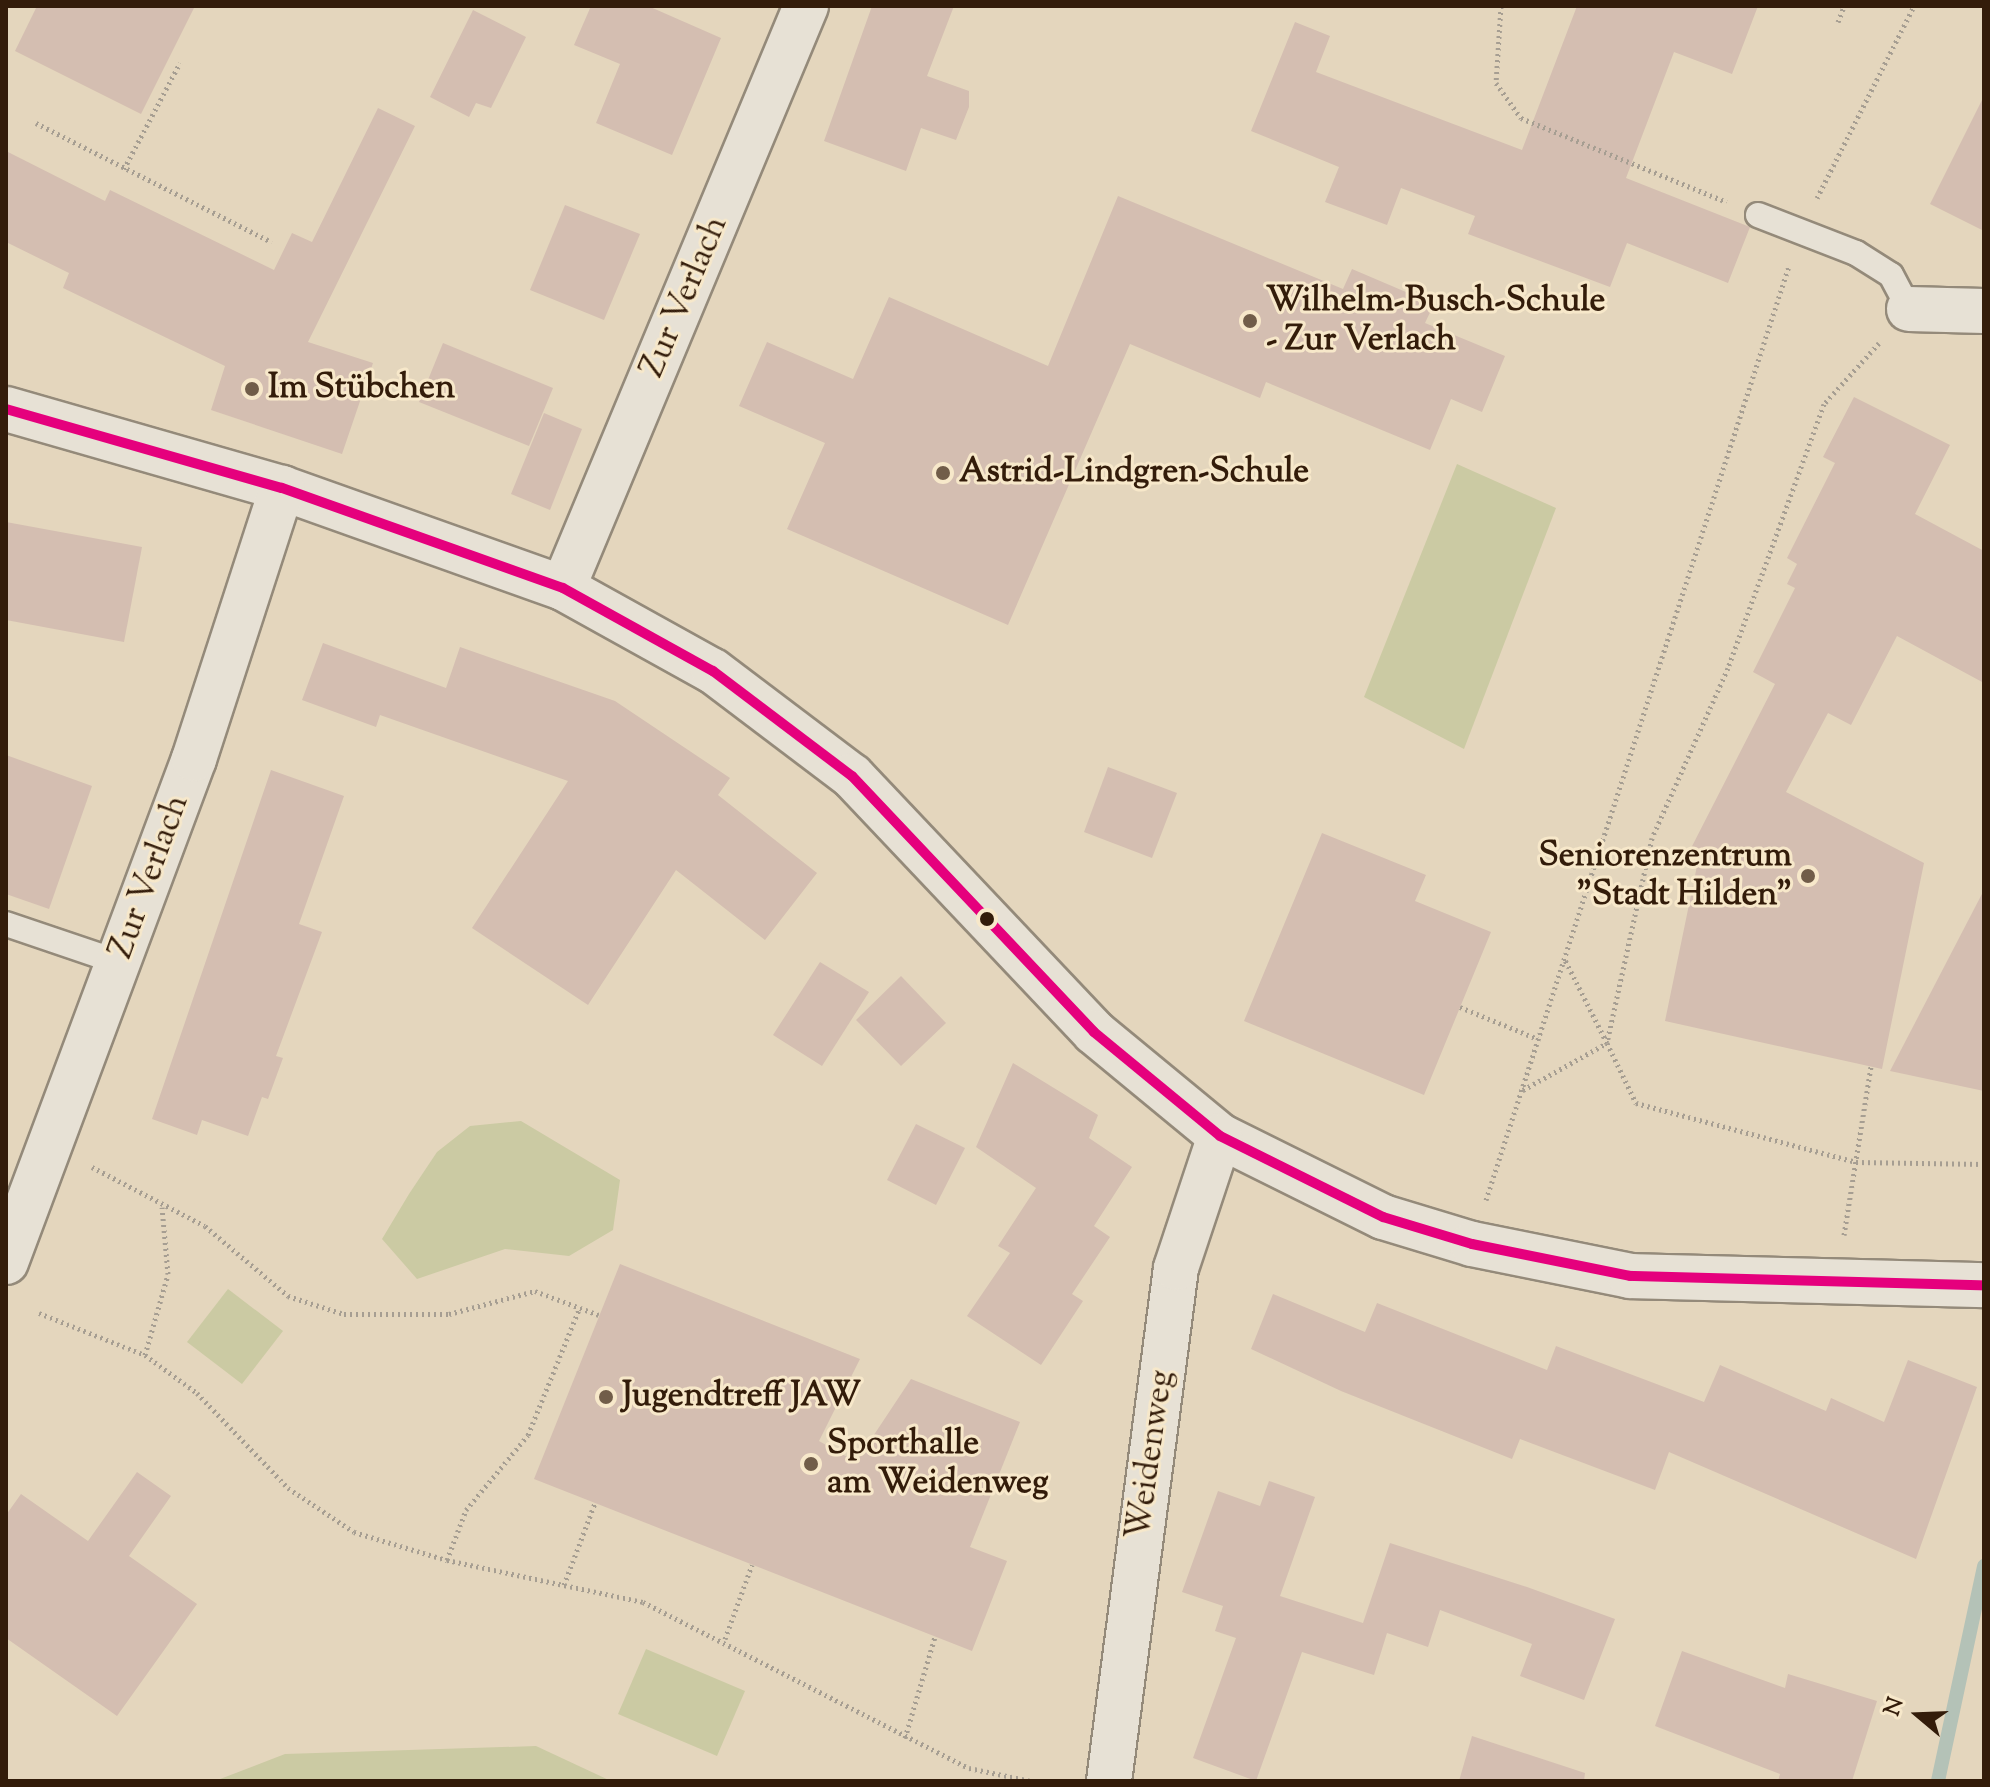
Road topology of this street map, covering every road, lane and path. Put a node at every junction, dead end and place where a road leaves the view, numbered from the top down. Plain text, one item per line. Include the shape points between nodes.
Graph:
1 (806, 6) edge
2 (1501, 6) edge
3 (1844, 6) edge
4 (1914, 6) edge
5 (1838, 22) dead end
6 (180, 63) dead end
7 (36, 123) dead end
8 (124, 169) junction
9 (1758, 215) joint
10 (1800, 232) junction
11 (272, 242) dead end
12 (1909, 309) junction
13 (1984, 311) edge
14 (6, 409) edge
15 (282, 488) junction
16 (563, 588) junction
17 (6, 924) edge
18 (1564, 959) junction
19 (118, 962) junction
20 (1460, 1007) dead end
21 (1538, 1039) junction
22 (1607, 1043) junction
23 (1871, 1066) dead end
24 (1522, 1090) junction
25 (1220, 1136) junction
26 (1856, 1162) junction
27 (1984, 1164) edge
28 (92, 1167) dead end
29 (1485, 1205) dead end
30 (162, 1206) junction
31 (1844, 1240) dead end
32 (6, 1262) edge
33 (1984, 1285) edge
34 (580, 1307) junction
35 (39, 1313) dead end
36 (599, 1315) dead end
37 (145, 1355) junction
38 (595, 1503) dead end
39 (447, 1560) junction
40 (752, 1565) dead end
41 (564, 1585) junction
42 (935, 1637) dead end
43 (725, 1639) junction
44 (905, 1738) junction
45 (1031, 1781) edge
46 (1109, 1781) edge

1 - 16 street, Zur Verlach
2 - 9 path via 1496,83 1521,118
3 - 5 path
4 - 10 path
6 - 8 path
7 - 8 path
8 - 11 path
9 - 10 lane
10 - 12 lane via 1856,253 1891,275
10 - 18 path
12 - 13 street
12 - 22 path via 1824,404 1728,668 1652,838
14 - 15 street
15 - 16 street
15 - 19 street, Zur Verlach via 194,759
16 - 25 street via 713,671 852,776 1094,1032
17 - 19 lane
18 - 21 path
18 - 22 path
19 - 32 street, Zur Verlach
20 - 21 path
21 - 24 path
22 - 24 path
22 - 26 path via 1636,1103
23 - 26 path
24 - 29 path
25 - 33 street via 1383,1217 1472,1244 1630,1276
25 - 46 street, Weidenweg via 1176,1268
26 - 27 path
26 - 31 path
28 - 30 path
30 - 34 path via 205,1226 288,1296 344,1314 449,1314 535,1291
30 - 37 path via 168,1274
34 - 36 path
34 - 39 path via 528,1435 466,1510
35 - 37 path
37 - 39 path via 197,1393 288,1488 354,1532
38 - 41 path
39 - 41 path
40 - 43 path
41 - 43 path via 643,1602
42 - 44 path
43 - 44 path
44 - 45 path via 969,1768

